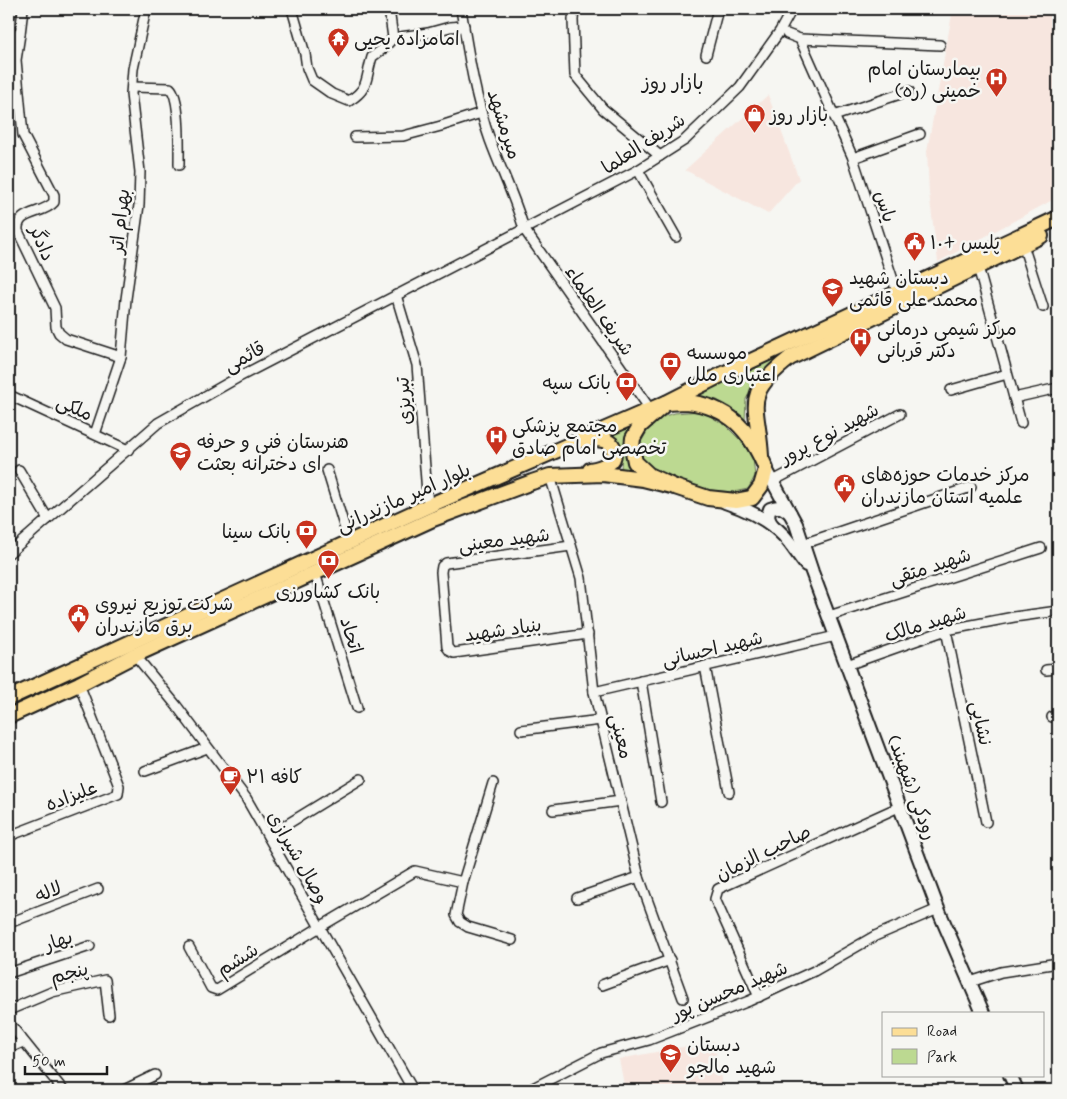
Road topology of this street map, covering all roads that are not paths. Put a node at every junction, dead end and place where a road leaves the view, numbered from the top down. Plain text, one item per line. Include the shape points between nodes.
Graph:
1 (23, 9) edge
2 (146, 9) edge
3 (292, 9) edge
4 (389, 9) edge
5 (461, 9) edge
6 (574, 9) edge
7 (718, 9) edge
8 (792, 9) edge
9 (464, 26) junction
10 (20, 34) junction
11 (787, 34) dead end
12 (9, 36) edge
13 (393, 38) junction
14 (800, 39) junction
15 (940, 45) dead end
16 (706, 55) dead end
17 (132, 87) junction
18 (909, 91) dead end
19 (481, 113) junction
20 (834, 116) junction
21 (920, 134) dead end
22 (355, 137) dead end
23 (660, 156) junction
24 (852, 158) junction
25 (179, 165) dead end
26 (638, 170) junction
27 (1058, 218) edge
28 (1058, 228) edge
29 (524, 229) junction
30 (676, 237) dead end
31 (1023, 245) junction
32 (978, 267) junction
33 (897, 292) junction
34 (396, 295) junction
35 (1043, 307) dead end
36 (121, 357) junction
37 (1007, 374) junction
38 (1058, 388) edge
39 (952, 390) dead end
40 (9, 395) edge
41 (1014, 398) junction
42 (666, 403) junction
43 (650, 409) junction
44 (900, 414) dead end
45 (1021, 423) dead end
46 (95, 434) junction
47 (580, 440) junction
48 (128, 450) junction
49 (766, 469) junction
50 (19, 470) dead end
51 (327, 470) dead end
52 (575, 474) junction
53 (550, 476) junction
54 (675, 487) junction
55 (971, 487) dead end
56 (708, 498) junction
57 (428, 506) junction
58 (790, 513) junction
59 (48, 519) junction
60 (773, 526) junction
61 (349, 542) junction
62 (803, 544) junction
63 (571, 546) junction
64 (1041, 548) dead end
65 (9, 554) edge
66 (442, 566) joint
67 (315, 572) junction
68 (812, 572) junction
69 (1058, 610) edge
70 (829, 616) junction
71 (946, 630) junction
72 (588, 634) junction
73 (836, 636) junction
74 (134, 655) junction
75 (847, 665) junction
76 (705, 666) junction
77 (1058, 669) edge
78 (1046, 670) dead end
79 (641, 681) junction
80 (79, 684) junction
81 (594, 692) junction
82 (9, 698) edge
83 (357, 708) dead end
84 (9, 716) edge
85 (601, 720) junction
86 (521, 730) dead end
87 (207, 748) junction
88 (145, 770) dead end
89 (361, 779) dead end
90 (493, 784) dead end
91 (729, 792) dead end
92 (621, 801) junction
93 (661, 802) dead end
94 (901, 806) junction
95 (553, 810) dead end
96 (986, 822) dead end
97 (9, 836) edge
98 (268, 836) junction
99 (639, 878) junction
100 (463, 882) junction
101 (98, 889) dead end
102 (576, 898) dead end
103 (938, 909) junction
104 (9, 923) edge
105 (320, 927) junction
106 (512, 940) dead end
107 (90, 946) dead end
108 (189, 947) dead end
109 (670, 960) junction
110 (1058, 963) edge
111 (9, 973) edge
112 (970, 982) junction
113 (602, 985) dead end
114 (759, 996) junction
115 (683, 998) dead end
116 (9, 1010) edge
117 (983, 1012) edge
118 (109, 1015) dead end
119 (9, 1023) edge
120 (24, 1042) junction
121 (9, 1048) edge
122 (155, 1075) dead end
123 (1010, 1076) edge
124 (63, 1090) edge
125 (124, 1090) edge
126 (413, 1090) edge
127 (529, 1090) edge
128 (1017, 1090) edge

1 - 10 street
2 - 17 street, بهرام اتر
3 - 13 street via 312,80 349,101 366,87 372,57
4 - 13 street
5 - 9 street, میرمشهد
6 - 23 street via 575,75 603,110
7 - 16 street
8 - 23 street, شریف العلما via 740,87 685,140
9 - 13 street
9 - 19 street, میرمشهد
10 - 12 street
10 - 36 street, دادگر via 16,60 24,135 54,194 54,202 50,207 21,218 18,231 55,308 59,333
11 - 14 street
14 - 15 street
14 - 20 street, یاس
17 - 25 street via 170,88 175,93
17 - 36 street, بهرام اتر via 140,172 139,205
18 - 20 street
19 - 22 street via 403,136
19 - 29 street, میرمشهد
20 - 24 street, یاس
21 - 24 street
23 - 26 street, شریف العلما
24 - 33 street, یاس
26 - 29 street, شریف العلما
26 - 30 street
27 - 33 main road, بلوار امیر مازندرانی
28 - 31 main road
29 - 34 street, قائمی
29 - 43 street, شریف العلماء
31 - 32 main road
31 - 35 street
32 - 37 street
32 - 49 main road via 790,358 776,369 758,390 755,408
33 - 42 main road, بلوار امیر مازندرانی
34 - 48 street, قائمی via 158,423
34 - 57 street, تبریزی via 417,365
36 - 46 street, بهرام اتر
37 - 39 street
37 - 41 street
38 - 41 street
40 - 46 street, ملکی
41 - 45 street
42 - 43 main road, بلوار امیر مازندرانی
42 - 49 main road via 697,403 721,411 755,444
42 - 54 main road via 640,426 632,447 634,462 649,475
43 - 47 main road, بلوار امیر مازندرانی
44 - 49 street, شهید نوع پرور
46 - 48 street, ملکی
47 - 52 main road via 608,440 612,445 613,458 602,467
47 - 57 main road, بلوار امیر مازندرانی
48 - 59 street, قائمی
49 - 56 main road via 761,486 752,498 736,501
49 - 58 main road, رودکی (شهبند)
50 - 59 street
51 - 61 street
52 - 53 main road, بلوار امیر مازندرانی
52 - 54 main road, بلوار امیر مازندرانی via 611,474
53 - 63 street, معینی
53 - 67 main road, بلوار امیر مازندرانی via 433,519
54 - 56 main road
55 - 62 street
56 - 60 main road, رودکی (شهبند) via 746,508
57 - 61 main road, بلوار امیر مازندرانی
58 - 60 main road via 784,507 770,509 769,521
58 - 62 main road, رودکی (شهبند)
59 - 65 street, قائمی
60 - 68 main road, رودکی (شهبند)
61 - 82 main road, بلوار امیر مازندرانی
62 - 68 main road, رودکی (شهبند)
63 - 66 street, شهید معینی
63 - 72 street, معینی via 581,578
64 - 70 street, شهید متقی
66 - 72 street, بنیاد شهید via 447,647 454,653
67 - 74 main road, بلوار امیر مازندرانی
67 - 83 street, اتحاد
68 - 70 main road, رودکی (شهبند)
69 - 71 street, شهید مالک
70 - 73 main road, رودکی (شهبند)
71 - 75 street, شهید مالک
71 - 96 street, نشایی
72 - 81 street, معینی
73 - 75 main road, رودکی (شهبند)
73 - 76 street, شهید احسانی
74 - 80 main road, بلوار امیر مازندرانی
74 - 87 street, وصال شیرازی
75 - 94 main road, رودکی (شهبند)
76 - 79 street, شهید احسانی
76 - 91 street
77 - 78 street
79 - 81 street, شهید احسانی
79 - 93 street
80 - 84 main road, بلوار امیر مازندرانی
80 - 97 street, علیزاده via 119,786 118,794
81 - 85 street, معینی
85 - 86 street
85 - 92 street, معینی
87 - 88 street
87 - 98 street, وصال شیرازی via 246,798
89 - 98 street
90 - 100 street
92 - 95 street
92 - 99 street, معینی
94 - 103 main road, رودکی (شهبند)
94 - 114 street, صاحب الزمان via 718,889 715,899
98 - 105 street, وصال شیرازی
99 - 102 street
99 - 109 street, معینی
100 - 105 street, ششم via 415,871
100 - 106 street via 456,915 460,922 468,928
101 - 104 street, لاله
103 - 112 main road, رودکی (شهبند)
103 - 114 street, شهید محسن پور via 875,936 814,971
105 - 108 street, ششم via 217,990 211,988
105 - 126 street, وصال شیرازی
107 - 111 street, بهار
109 - 113 street
109 - 115 street, معینی
110 - 112 street via 1001,972
112 - 117 main road, رودکی (شهبند)
114 - 127 street, شهید محسن پور via 649,1040 601,1053
116 - 118 street, پنجم via 52,992 105,980
119 - 120 street
120 - 121 street
120 - 124 street
122 - 125 street
123 - 128 main road

